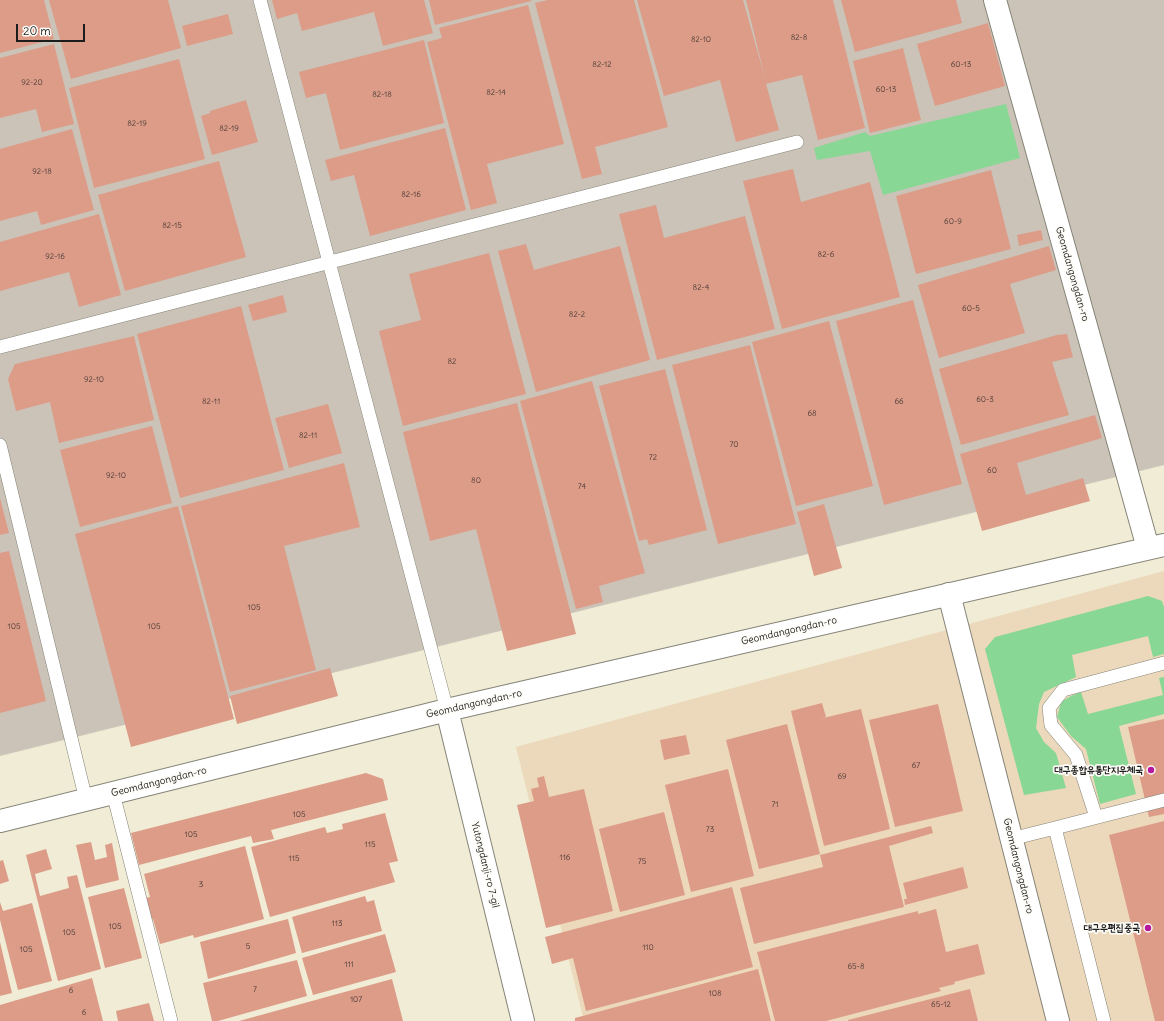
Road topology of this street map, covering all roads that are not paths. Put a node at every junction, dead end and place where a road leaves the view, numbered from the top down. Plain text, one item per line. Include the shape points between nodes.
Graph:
1 (260, 0) edge
2 (995, 0) edge
3 (797, 142) dead end
4 (329, 263) junction
5 (0, 347) edge
6 (0, 445) edge
7 (1156, 547) edge
8 (949, 594) junction
9 (1164, 663) edge
10 (447, 710) junction
11 (113, 793) junction
12 (86, 800) junction
13 (1164, 800) edge
14 (1096, 817) junction
15 (0, 821) edge
16 (1055, 828) junction
17 (1011, 839) junction
18 (171, 1021) edge
19 (523, 1021) edge
20 (1058, 1021) edge
21 (1104, 1021) edge

1 - 4 lane
2 - 7 street, Geomdangongdan-ro
3 - 4 lane
4 - 5 lane
4 - 10 lane
6 - 12 lane
7 - 8 street, Geomdangongdan-ro
8 - 10 street, Geomdangongdan-ro
8 - 17 street, Geomdangongdan-ro
9 - 14 lane via 1062,690 1049,708 1051,725 1076,755
10 - 11 street, Geomdangongdan-ro
10 - 19 street, Yutongdanji-ro 7-gil
11 - 12 street, Geomdangongdan-ro
11 - 18 lane
12 - 15 street, Geomdangongdan-ro
13 - 14 lane
14 - 16 lane
16 - 17 lane
16 - 21 lane
17 - 20 street, Geomdangongdan-ro

